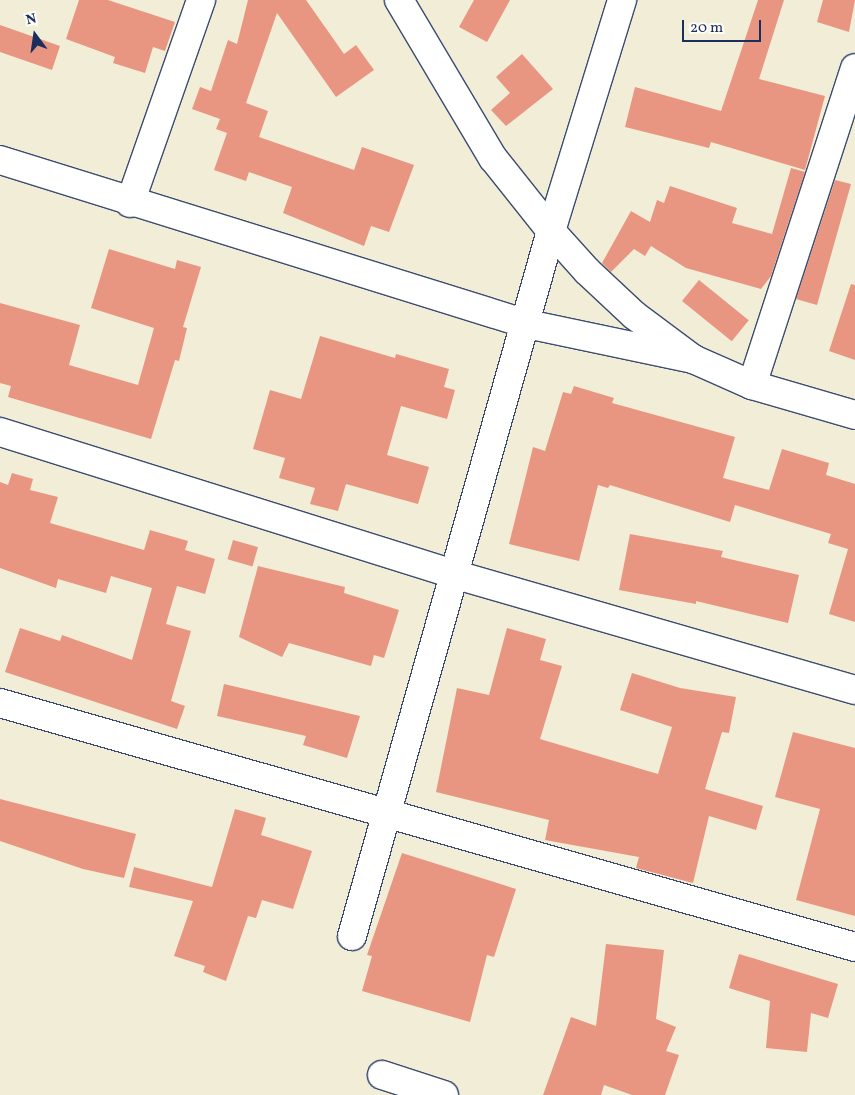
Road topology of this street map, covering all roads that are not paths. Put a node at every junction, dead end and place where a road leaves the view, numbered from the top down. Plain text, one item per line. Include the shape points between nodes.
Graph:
1 (200, 0) edge
2 (399, 0) edge
3 (622, 0) edge
4 (855, 68) edge
5 (0, 160) edge
6 (130, 203) junction
7 (551, 232) junction
8 (527, 324) junction
9 (693, 359) junction
10 (752, 384) junction
11 (855, 415) edge
12 (0, 432) edge
13 (453, 574) junction
14 (855, 690) edge
15 (0, 703) edge
16 (388, 814) junction
17 (352, 936) dead end
18 (855, 946) edge
19 (382, 1075) dead end
20 (444, 1095) edge

1 - 6 street
2 - 7 street via 493,158
3 - 7 street
4 - 10 street
5 - 6 street
6 - 8 street
7 - 8 street
7 - 9 street via 634,315
8 - 9 street
8 - 13 street
9 - 10 street
10 - 11 street
12 - 13 street
13 - 14 street
13 - 16 street
15 - 16 street
16 - 17 street
16 - 18 street
19 - 20 street

